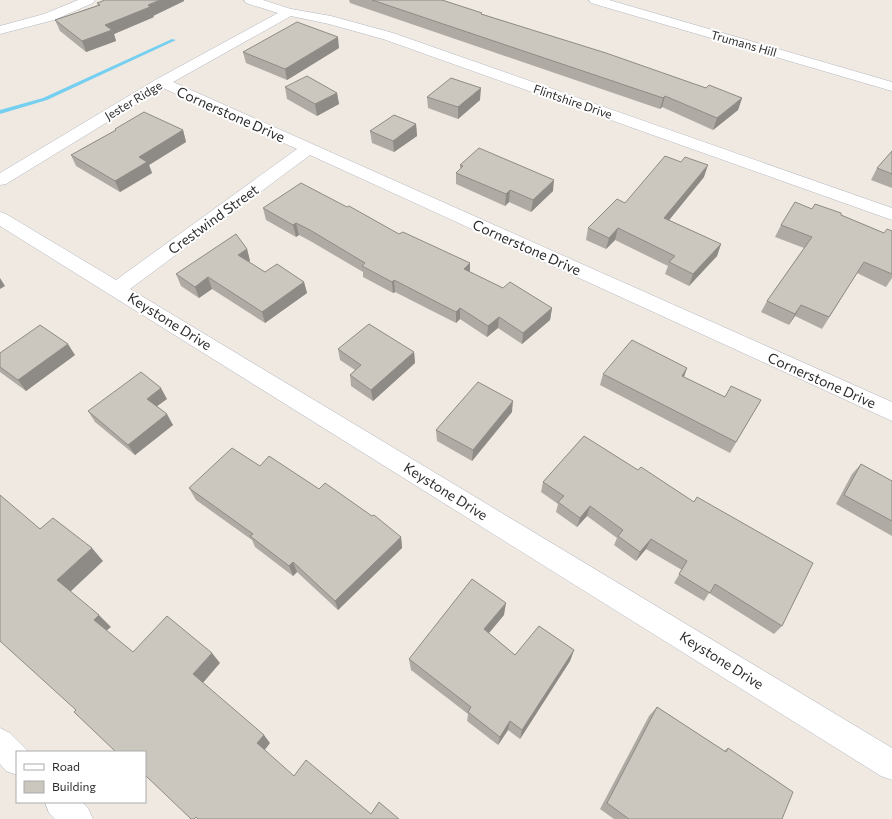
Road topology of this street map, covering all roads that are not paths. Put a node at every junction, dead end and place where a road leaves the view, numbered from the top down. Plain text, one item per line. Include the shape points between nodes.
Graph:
1 (89, 0) edge
2 (250, 0) edge
3 (595, 0) edge
4 (289, 12) junction
5 (0, 30) edge
6 (162, 82) junction
7 (892, 87) edge
8 (308, 149) junction
9 (0, 180) edge
10 (892, 214) edge
11 (0, 218) edge
12 (117, 289) junction
13 (892, 412) edge
14 (0, 743) edge
15 (16, 759) edge
16 (892, 765) edge
17 (61, 803) edge
18 (77, 819) edge

1 - 5 street via 49,17
2 - 4 street, Flintshire Drive
3 - 7 street, Trumans Hill
4 - 6 street, Jester Ridge
4 - 10 street, Flintshire Drive via 331,20 388,36
6 - 8 street, Cornerstone Drive
6 - 9 street, Jester Ridge
8 - 12 street, Crestwind Street
8 - 13 street, Cornerstone Drive
11 - 12 street, Keystone Drive
12 - 16 street, Keystone Drive
14 - 15 street
17 - 18 street

